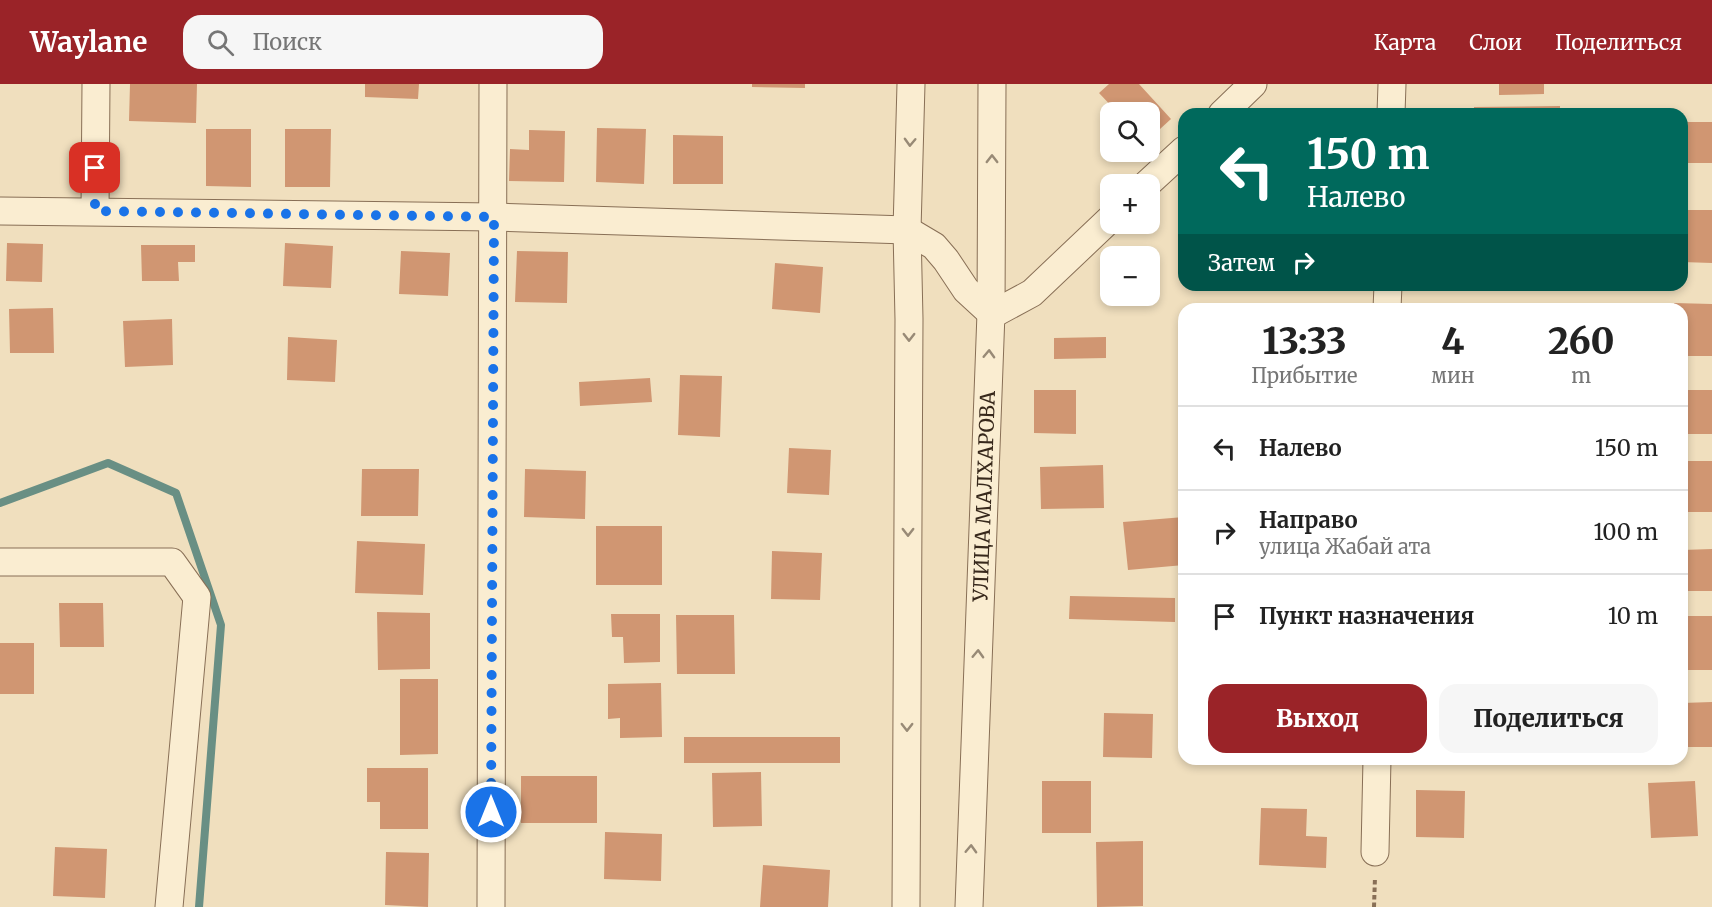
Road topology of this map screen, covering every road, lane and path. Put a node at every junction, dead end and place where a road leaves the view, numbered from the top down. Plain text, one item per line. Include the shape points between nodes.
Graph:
1 (96, 84) edge
2 (493, 84) edge
3 (911, 84) edge
4 (992, 84) edge
5 (1253, 84) edge
6 (1392, 84) edge
7 (1228, 108) edge
8 (1391, 108) edge
9 (1178, 156) edge
10 (1158, 174) edge
11 (0, 211) edge
12 (95, 211) junction
13 (494, 217) junction
14 (1100, 228) edge
15 (907, 230) junction
16 (991, 313) junction
17 (0, 562) edge
18 (1377, 765) edge
19 (1375, 852) dead end
20 (169, 907) edge
21 (491, 907) edge
22 (906, 907) edge
23 (969, 907) edge

1 - 12 street
2 - 13 street
3 -> 15 street
16 -> 4 street, УЛИЦА МАЛХАРОВА
5 - 7 street
6 - 8 street
9 - 10 street
11 - 12 street
12 - 13 street
13 - 15 street
13 - 21 street
14 - 16 street via 1032,293
15 - 16 street via 934,246 966,290
15 -> 22 street
23 -> 16 street, УЛИЦА МАЛХАРОВА
17 - 20 street via 172,562 197,597
18 - 19 street

